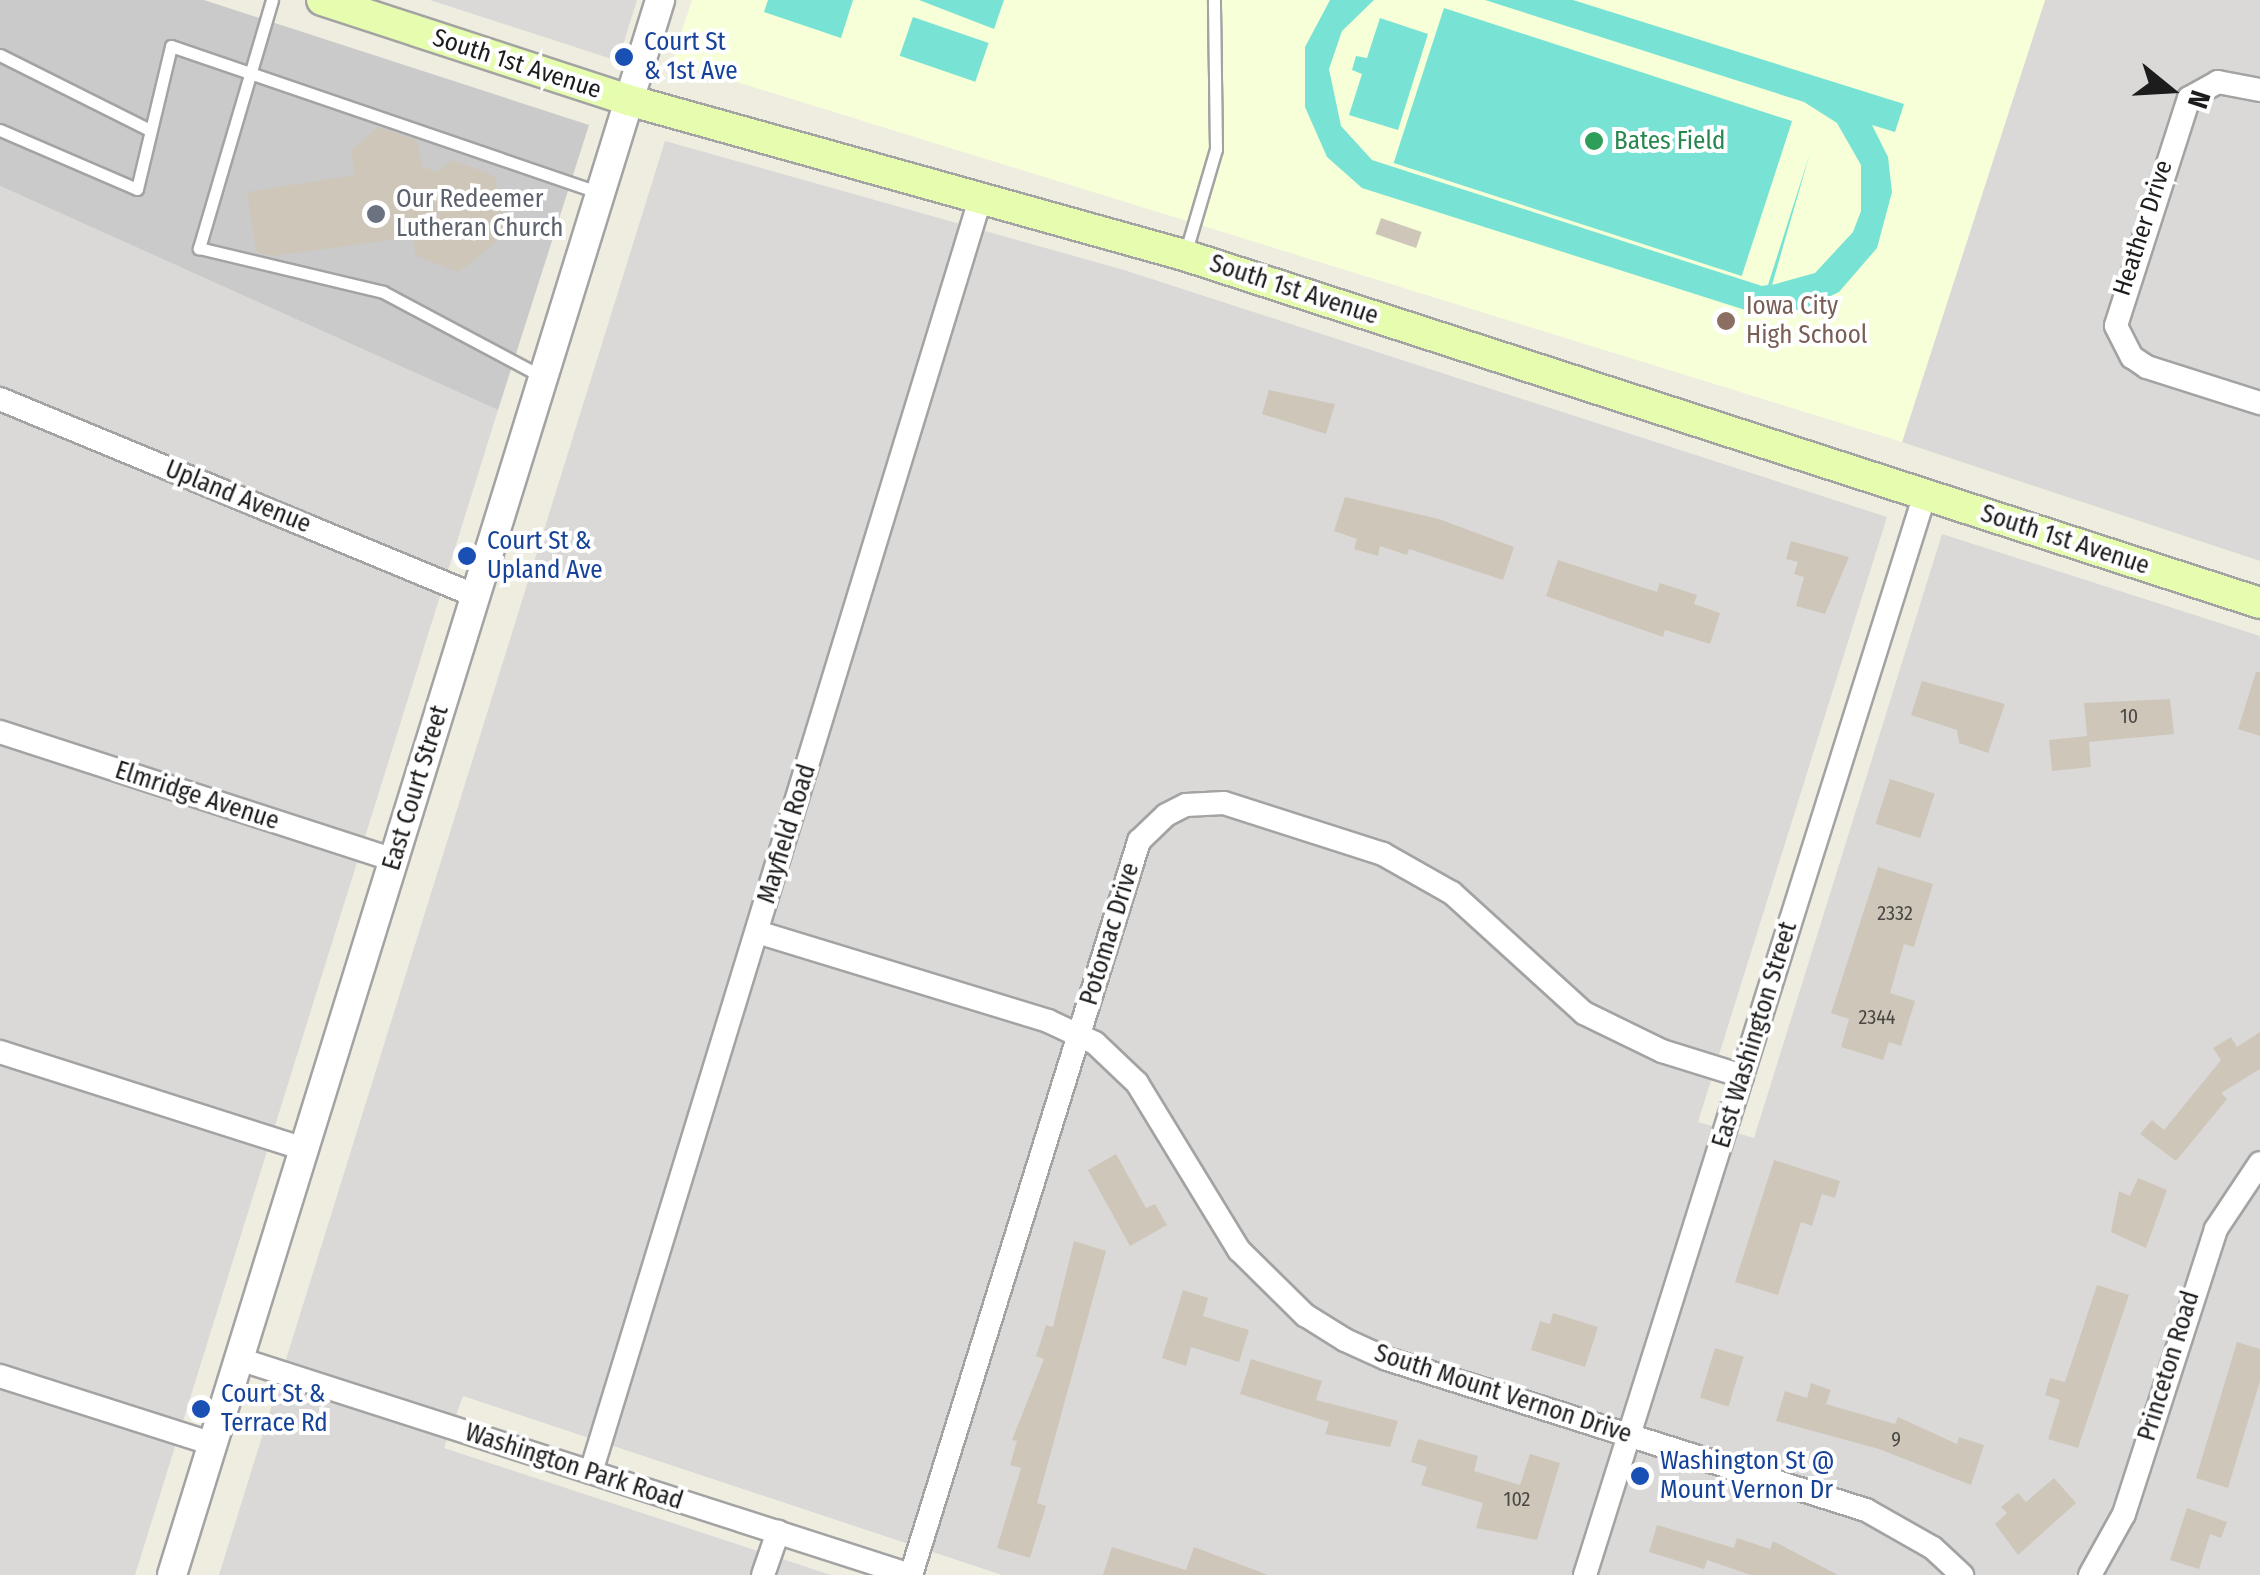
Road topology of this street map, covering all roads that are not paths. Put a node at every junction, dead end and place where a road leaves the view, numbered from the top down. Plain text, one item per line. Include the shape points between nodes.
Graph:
1 (272, 0) edge
2 (322, 0) edge
3 (660, 0) edge
4 (1214, 0) edge
5 (0, 55) edge
6 (248, 74) junction
7 (2260, 90) edge
8 (628, 100) junction
9 (0, 130) edge
10 (150, 130) junction
11 (600, 193) junction
12 (981, 196) junction
13 (1184, 256) junction
14 (543, 377) junction
15 (0, 399) edge
16 (2260, 403) edge
17 (1925, 494) junction
18 (476, 596) junction
19 (2260, 603) edge
20 (0, 732) edge
21 (394, 860) junction
22 (757, 932) junction
23 (1079, 1033) junction
24 (0, 1052) edge
25 (1742, 1076) junction
26 (304, 1149) junction
27 (2260, 1163) edge
28 (239, 1358) junction
29 (0, 1376) edge
30 (1629, 1435) junction
31 (212, 1444) junction
32 (591, 1472) junction
33 (778, 1532) junction
34 (172, 1575) edge
35 (763, 1575) edge
36 (910, 1575) edge
37 (1585, 1575) edge
38 (1962, 1575) edge
39 (2090, 1575) edge

1 - 6 lane
2 - 8 main road, South 1st Avenue
3 - 8 street, East Court Street
4 - 13 lane via 1216,149
5 - 10 lane
6 - 10 lane via 171,46
6 - 11 lane
6 - 14 lane via 199,248 382,292
7 - 16 street, Heather Drive via 2218,82 2190,98 2116,326 2132,357 2147,368
8 - 11 street, East Court Street
8 - 12 main road, South 1st Avenue
9 - 10 lane via 137,189
11 - 14 street, East Court Street
12 - 13 main road, South 1st Avenue
12 - 22 street, Mayfield Road
13 - 17 main road, South 1st Avenue
14 - 18 street, East Court Street
15 - 18 street, Upland Avenue
17 - 19 main road, South 1st Avenue
17 - 25 street, East Washington Street
18 - 21 street, East Court Street
20 - 21 street, Elmridge Avenue
21 - 26 street, East Court Street
22 - 23 street, South Mount Vernon Drive
22 - 32 street, Mayfield Road
23 - 25 street, Potomac Drive via 1139,841 1166,814 1206,802 1362,846 1414,868 1452,893 1584,1013 1662,1051
23 - 30 street, South Mount Vernon Drive via 1137,1083 1239,1250 1306,1315 1387,1359
23 - 36 street, Potomac Drive
24 - 26 street
25 - 30 street, East Washington Street
26 - 28 street, East Court Street
27 - 39 street, Princeton Road via 2216,1229 2124,1514
28 - 31 street, East Court Street
28 - 32 street, Washington Park Road
29 - 31 street
30 - 37 street, East Washington Street
30 - 38 street, South Mount Vernon Drive via 1866,1510 1933,1548
31 - 34 street, East Court Street
32 - 33 street, Washington Park Road
33 - 35 street
33 - 36 street, Washington Park Road

